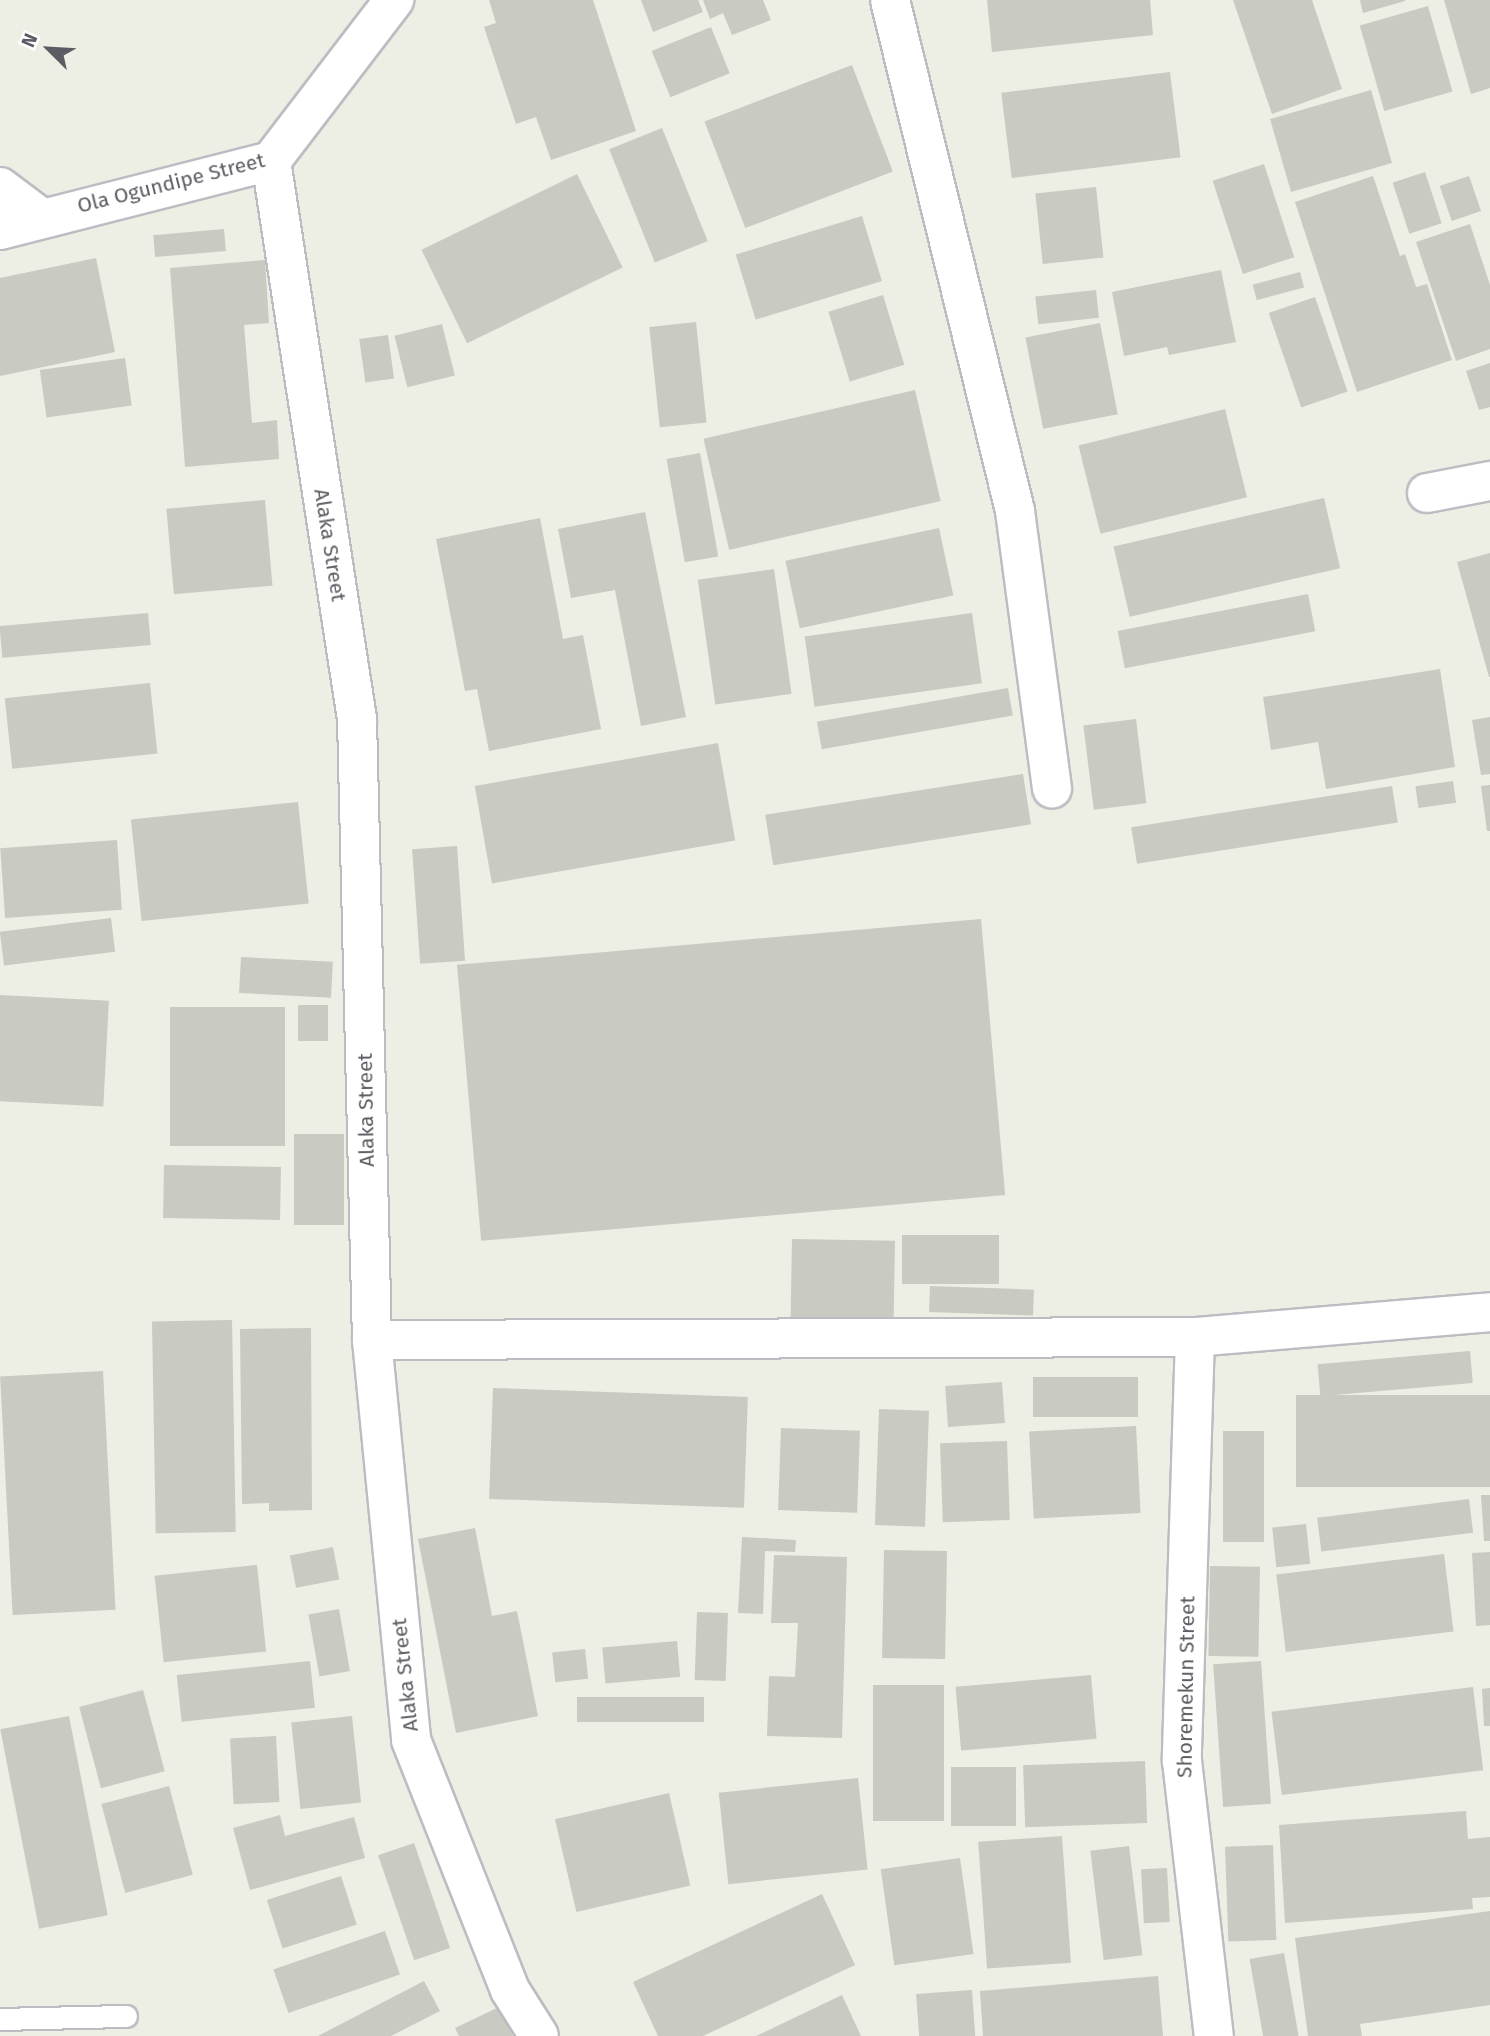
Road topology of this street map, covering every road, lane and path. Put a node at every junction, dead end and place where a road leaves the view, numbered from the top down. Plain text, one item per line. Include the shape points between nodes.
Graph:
1 (394, 0) edge
2 (890, 0) edge
3 (271, 161) junction
4 (0, 187) edge
5 (40, 217) junction
6 (0, 230) edge
7 (1490, 481) edge
8 (1427, 493) dead end
9 (1052, 789) dead end
10 (1490, 1312) edge
11 (1195, 1337) junction
12 (372, 1340) junction
13 (126, 2016) dead end
14 (0, 2019) edge
15 (539, 2036) edge
16 (1214, 2036) edge

1 - 3 street, Ola Ogundipe Street
2 - 9 street via 1016,511
3 - 5 street, Ola Ogundipe Street
3 - 12 street, Alaka Street via 357,719
4 - 5 street
5 - 6 street, Ola Ogundipe Street
7 - 8 street
10 - 11 street
11 - 12 street
11 - 16 street, Shoremekun Street via 1182,1761
12 - 15 street, Alaka Street via 411,1740 510,1990
13 - 14 lane

